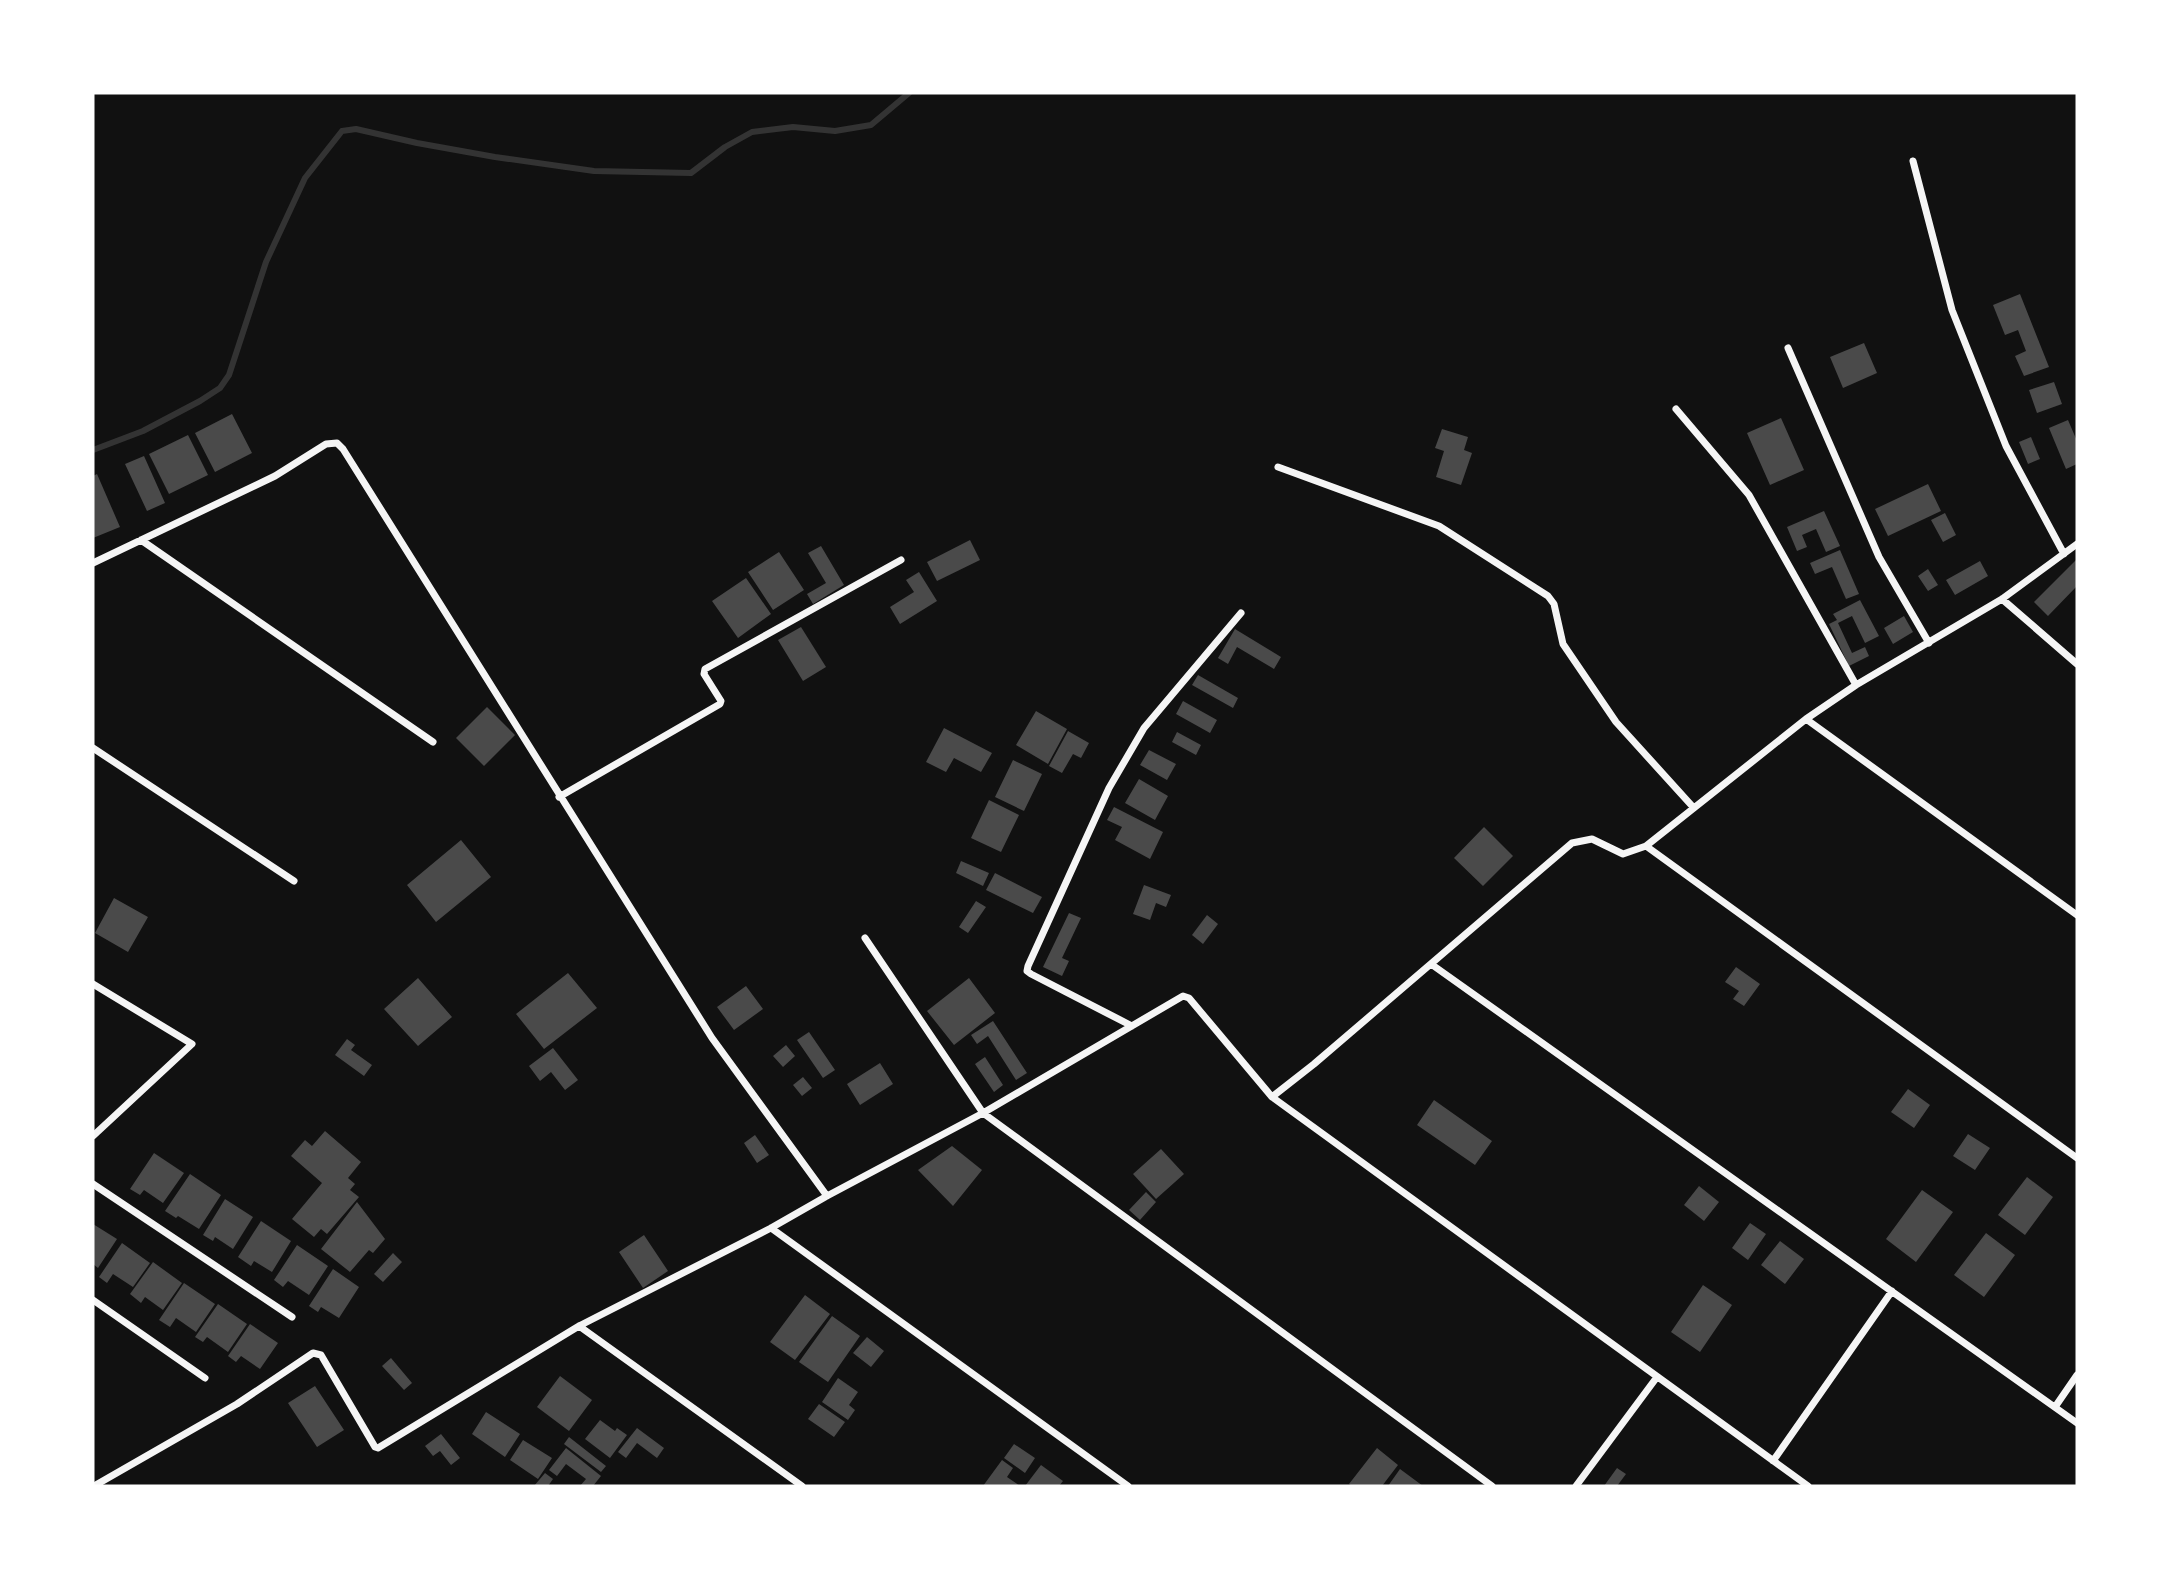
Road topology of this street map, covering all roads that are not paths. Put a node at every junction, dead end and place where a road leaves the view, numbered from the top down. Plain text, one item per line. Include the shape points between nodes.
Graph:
1 (1913, 161) dead end
2 (1788, 348) dead end
3 (1676, 409) dead end
4 (1278, 467) dead end
5 (141, 540) junction
6 (2077, 544) edge
7 (2064, 554) junction
8 (901, 560) dead end
9 (93, 563) edge
10 (2002, 599) junction
11 (1241, 613) dead end
12 (1929, 643) junction
13 (2077, 664) edge
14 (1856, 685) junction
15 (1806, 719) junction
16 (433, 742) dead end
17 (93, 748) edge
18 (559, 797) junction
19 (1693, 807) junction
20 (1646, 846) junction
21 (294, 881) dead end
22 (2077, 915) edge
23 (865, 938) dead end
24 (1431, 964) junction
25 (93, 984) edge
26 (1132, 1026) junction
27 (1272, 1097) junction
28 (983, 1113) junction
29 (93, 1136) edge
30 (2077, 1158) edge
31 (93, 1184) edge
32 (827, 1196) junction
33 (771, 1228) junction
34 (1892, 1291) junction
35 (93, 1300) edge
36 (292, 1317) dead end
37 (579, 1326) junction
38 (2077, 1375) edge
39 (1657, 1377) junction
40 (205, 1378) dead end
41 (2055, 1407) junction
42 (2077, 1423) edge
43 (1773, 1461) junction
44 (94, 1485) edge
45 (802, 1486) edge
46 (1128, 1486) edge
47 (1492, 1486) edge
48 (1576, 1486) edge
49 (1808, 1486) edge

1 - 7 street via 1952,310 2006,446
2 - 12 street via 1879,557
3 - 14 street via 1749,495
4 - 19 street via 1439,526 1548,596 1563,645 1616,722
5 - 9 street
5 - 16 street
5 - 18 street via 275,477 326,444 337,443
6 - 7 street
7 - 10 street
8 - 18 street via 705,669 720,704
10 - 12 street
10 - 13 street
11 - 26 street via 1144,728 1109,789 1028,966 1031,974
12 - 14 street
14 - 15 street
15 - 19 street
15 - 22 street
17 - 21 street
18 - 32 street via 712,1038
19 - 20 street
20 - 24 street via 1623,854 1592,839 1573,843
20 - 30 street
23 - 28 street
24 - 27 street
24 - 34 street
25 - 29 street via 192,1044
26 - 27 street via 1186,996
26 - 28 street
27 - 39 street
28 - 32 street
28 - 47 street
31 - 36 street
32 - 33 street
33 - 37 street
33 - 46 street
34 - 41 street
34 - 43 street
35 - 40 street
37 - 44 street via 378,1448 321,1355 313,1353 237,1404
37 - 45 street
38 - 41 street
39 - 43 street
39 - 48 street
41 - 42 street
43 - 49 street

